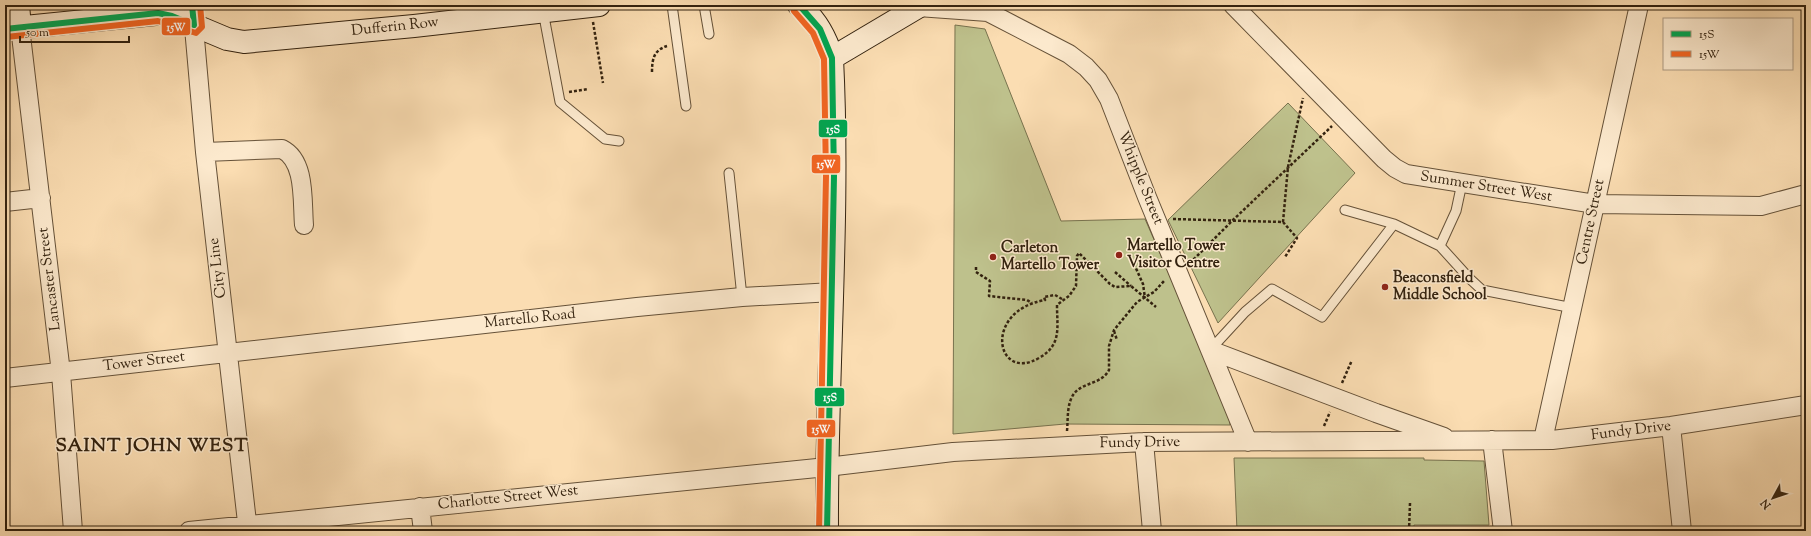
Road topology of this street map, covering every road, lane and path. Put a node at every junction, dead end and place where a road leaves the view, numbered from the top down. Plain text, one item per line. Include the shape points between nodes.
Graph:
1 (18, 5) edge
2 (595, 5) edge
3 (672, 5) edge
4 (704, 5) edge
5 (799, 5) edge
6 (1233, 5) edge
7 (1639, 5) edge
8 (909, 6) edge
9 (989, 8) edge
10 (543, 11) junction
11 (193, 15) edge
12 (13, 28) edge
13 (709, 34) dead end
14 (678, 44) junction
15 (832, 58) junction
16 (652, 72) dead end
17 (1306, 80) junction
18 (603, 83) dead end
19 (588, 89) dead end
20 (559, 94) junction
21 (686, 106) dead end
22 (1342, 116) junction
23 (619, 141) dead end
24 (205, 152) junction
25 (1288, 167) junction
26 (729, 173) dead end
27 (1462, 183) junction
28 (1806, 194) edge
29 (41, 198) junction
30 (5, 202) edge
31 (1595, 204) junction
32 (1345, 210) dead end
33 (1156, 219) junction
34 (1233, 220) junction
35 (1283, 222) junction
36 (1394, 224) junction
37 (304, 225) dead end
38 (1440, 246) junction
39 (1284, 258) dead end
40 (1134, 264) dead end
41 (976, 267) dead end
42 (1177, 267) junction
43 (1115, 272) dead end
44 (1131, 286) junction
45 (833, 292) junction
46 (742, 297) junction
47 (1145, 298) junction
48 (1062, 299) junction
49 (1032, 303) junction
50 (1156, 307) dead end
51 (1573, 308) junction
52 (1114, 330) junction
53 (1117, 340) dead end
54 (1210, 350) junction
55 (228, 352) junction
56 (61, 373) junction
57 (5, 378) edge
58 (1806, 405) edge
59 (1671, 426) junction
60 (1492, 440) junction
61 (1543, 440) junction
62 (1455, 441) junction
63 (1144, 442) junction
64 (1248, 442) junction
65 (1066, 446) junction
66 (827, 467) junction
67 (1410, 503) dead end
68 (420, 507) junction
69 (247, 528) edge
70 (73, 531) edge
71 (189, 531) edge
72 (422, 531) edge
73 (827, 531) edge
74 (1152, 531) edge
75 (1409, 531) edge
76 (1503, 531) edge
77 (1682, 531) edge

1 - 12 street
2 - 10 street, Dufferin Row
2 - 18 path
3 - 14 lane
4 - 13 lane
5 - 15 street via 820,28
6 - 17 street, Summer Street West
7 - 31 street, Centre Street
8 - 9 street
8 - 15 street
9 - 33 street, Whipple Street via 1069,54 1098,80 1109,99
10 - 11 street, Dufferin Row via 244,42 227,39
10 - 20 lane
11 - 12 street, Dufferin Row via 172,16 158,13
11 - 24 street, City Line
12 - 29 street, Lancaster Street
14 - 16 path via 665,46 657,51 652,59
14 - 21 lane
15 - 45 street
17 - 22 street, Summer Street West
17 - 25 path
19 - 20 path
20 - 23 lane via 560,102 605,139
22 - 25 path
22 - 27 street, Summer Street West via 1384,159 1400,171
24 - 37 street via 282,149 290,153 299,172
24 - 55 street, City Line
25 - 34 path
25 - 35 path
26 - 46 lane
27 - 31 street, Summer Street West
27 - 38 lane via 1456,211
28 - 31 street, Summer Street West via 1761,206
29 - 30 street
29 - 56 street, Lancaster Street
31 - 51 street, Centre Street
32 - 36 lane
33 - 34 path
33 - 42 street, Whipple Street
34 - 35 path
34 - 42 path
35 - 39 path via 1297,238
36 - 38 lane
36 - 54 lane via 1322,316 1272,290 1245,312
38 - 51 lane via 1482,290
40 - 47 path via 1144,284
41 - 49 path via 976,272 990,281 989,296 1027,300
42 - 47 path via 1163,284
42 - 54 street, Whipple Street
43 - 44 path
44 - 47 path
44 - 48 path via 1113,286 1079,253 1076,286 1069,296
45 - 46 street, Martello Road
45 - 66 street
46 - 55 street, Martello Road
47 - 50 path
47 - 52 path via 1137,302
48 - 49 path via 1055,295
48 - 49 path via 1057,305 1058,331 1050,350 1035,360 1016,363 1004,350 1004,328 1011,316
51 - 61 street, Centre Street
52 - 53 path
52 - 65 path via 1109,346 1110,366 1107,374 1101,380 1082,387 1071,399
54 - 62 street, Fundy Drive
54 - 64 street, Whipple Street
55 - 56 street, Tower Street
55 - 69 street, City Line
56 - 57 street, Tower Street
56 - 70 street, Lancaster Street
58 - 59 street, Fundy Drive
59 - 61 street, Fundy Drive
59 - 77 street
60 - 61 street, Fundy Drive
60 - 62 street, Fundy Drive
60 - 76 street
62 - 64 street, Fundy Drive
63 - 64 street, Fundy Drive
63 - 65 street, Fundy Drive
63 - 74 street
65 - 66 street, Fundy Drive via 953,452
66 - 68 street, Charlotte Street West
66 - 73 street
67 - 75 path
68 - 69 street, Charlotte Street West
68 - 72 street
69 - 71 street, Charlotte Street West

